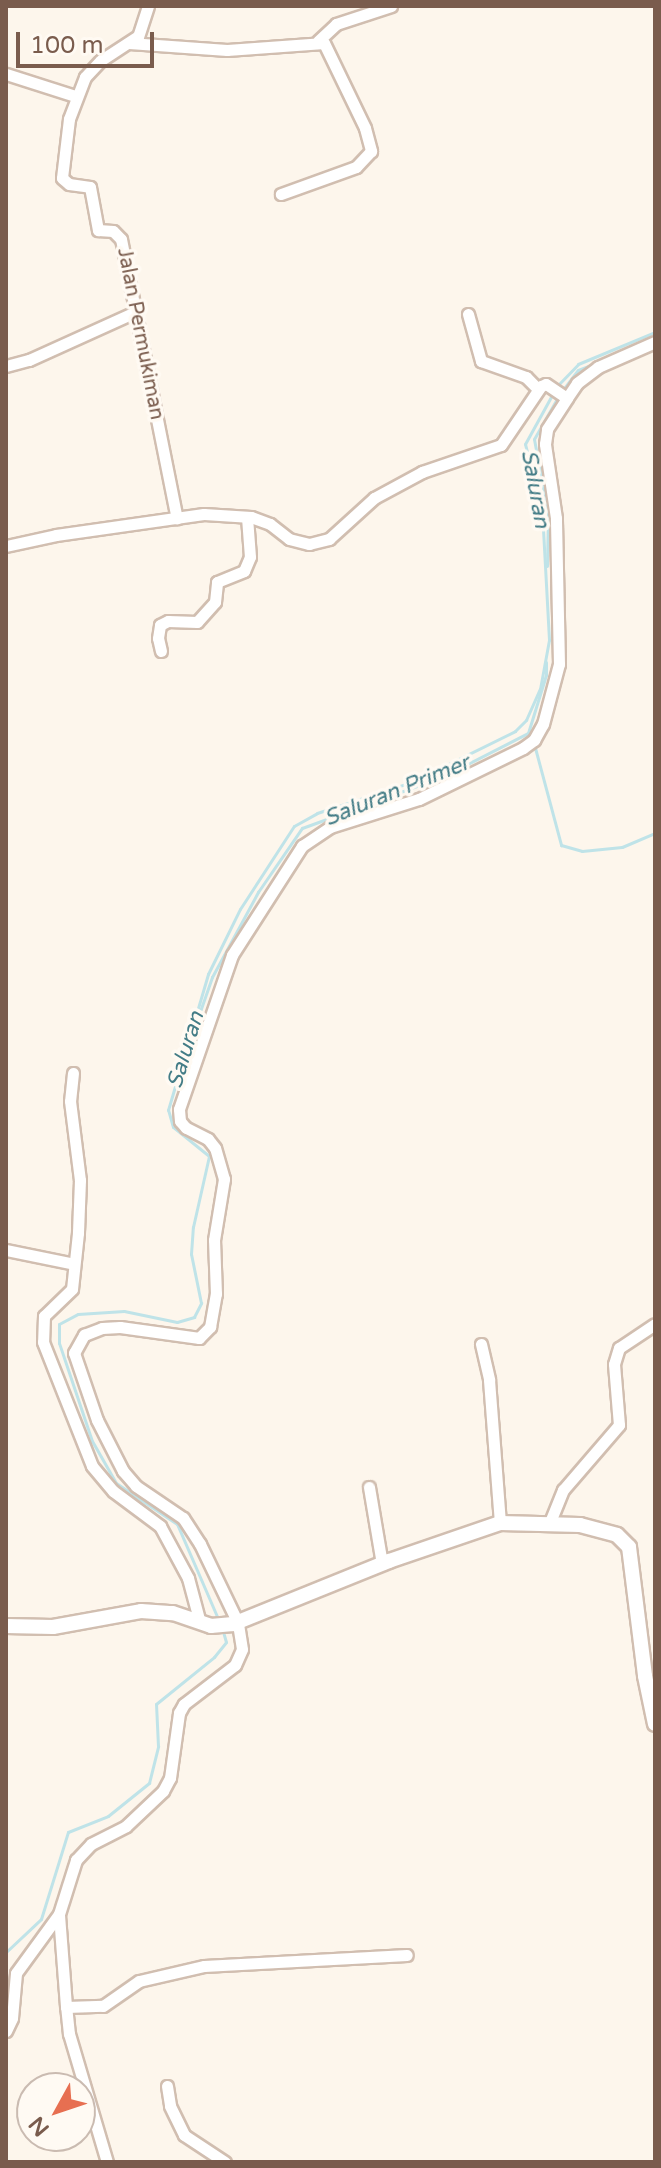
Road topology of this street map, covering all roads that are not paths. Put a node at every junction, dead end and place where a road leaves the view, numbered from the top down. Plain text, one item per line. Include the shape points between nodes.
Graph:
1 (148, 6) edge
2 (391, 6) edge
3 (318, 41) junction
4 (129, 43) junction
5 (6, 74) edge
6 (75, 96) junction
7 (281, 194) dead end
8 (133, 313) junction
9 (468, 314) dead end
10 (655, 342) edge
11 (6, 366) edge
12 (542, 386) junction
13 (565, 396) junction
14 (247, 517) junction
15 (177, 518) junction
16 (6, 546) edge
17 (161, 651) dead end
18 (73, 1073) dead end
19 (6, 1250) edge
20 (74, 1264) junction
21 (655, 1324) edge
22 (481, 1344) dead end
23 (369, 1487) dead end
24 (550, 1522) junction
25 (500, 1523) junction
26 (382, 1564) junction
27 (205, 1623) junction
28 (235, 1624) junction
29 (6, 1626) edge
30 (655, 1724) edge
31 (59, 1914) junction
32 (407, 1955) dead end
33 (66, 2007) junction
34 (6, 2031) edge
35 (167, 2086) dead end
36 (107, 2162) edge
37 (225, 2162) edge

1 - 4 street, Jalan Permukiman via 141,30
2 - 3 street via 336,24
3 - 4 street via 227,50
3 - 7 street via 328,49 371,151 356,167
4 - 6 street, Jalan Permukiman via 100,61
5 - 6 street
6 - 8 street, Jalan Permukiman via 62,178 90,187 98,230 113,231 121,239
8 - 11 street
8 - 15 street, Jalan Permukiman
9 - 12 street via 481,361
10 - 13 street via 598,367
12 - 13 street
12 - 14 street via 501,445 422,472 374,498 329,539 309,544 289,539 270,524
13 - 28 street via 545,444 556,518 559,664 543,724 523,748 419,799 330,827 302,846 232,955 179,1109 186,1128 215,1148 224,1179 214,1240 216,1294 210,1327 199,1338 102,1328 84,1335 74,1353 97,1420 123,1471 183,1518
14 - 15 street
14 - 17 street via 250,557 244,571 217,582 215,602 197,622 160,625
15 - 16 street
18 - 20 street via 70,1101 80,1180
19 - 20 street
20 - 27 street via 72,1289 44,1316 43,1342 92,1466 113,1491 160,1526
21 - 24 street via 619,1348 614,1364 619,1425 563,1490
22 - 25 street via 489,1380
23 - 26 street
24 - 25 street
24 - 30 street via 604,1530 629,1547
25 - 26 street
26 - 28 street
27 - 28 street
27 - 29 street via 141,1611 53,1627
28 - 31 street via 242,1649 235,1665 184,1704 163,1791 126,1826 76,1860
31 - 33 street
31 - 34 street via 16,1973
32 - 33 street via 204,1966 139,1981 103,2006
33 - 36 street via 69,2034
35 - 37 street via 184,2135

